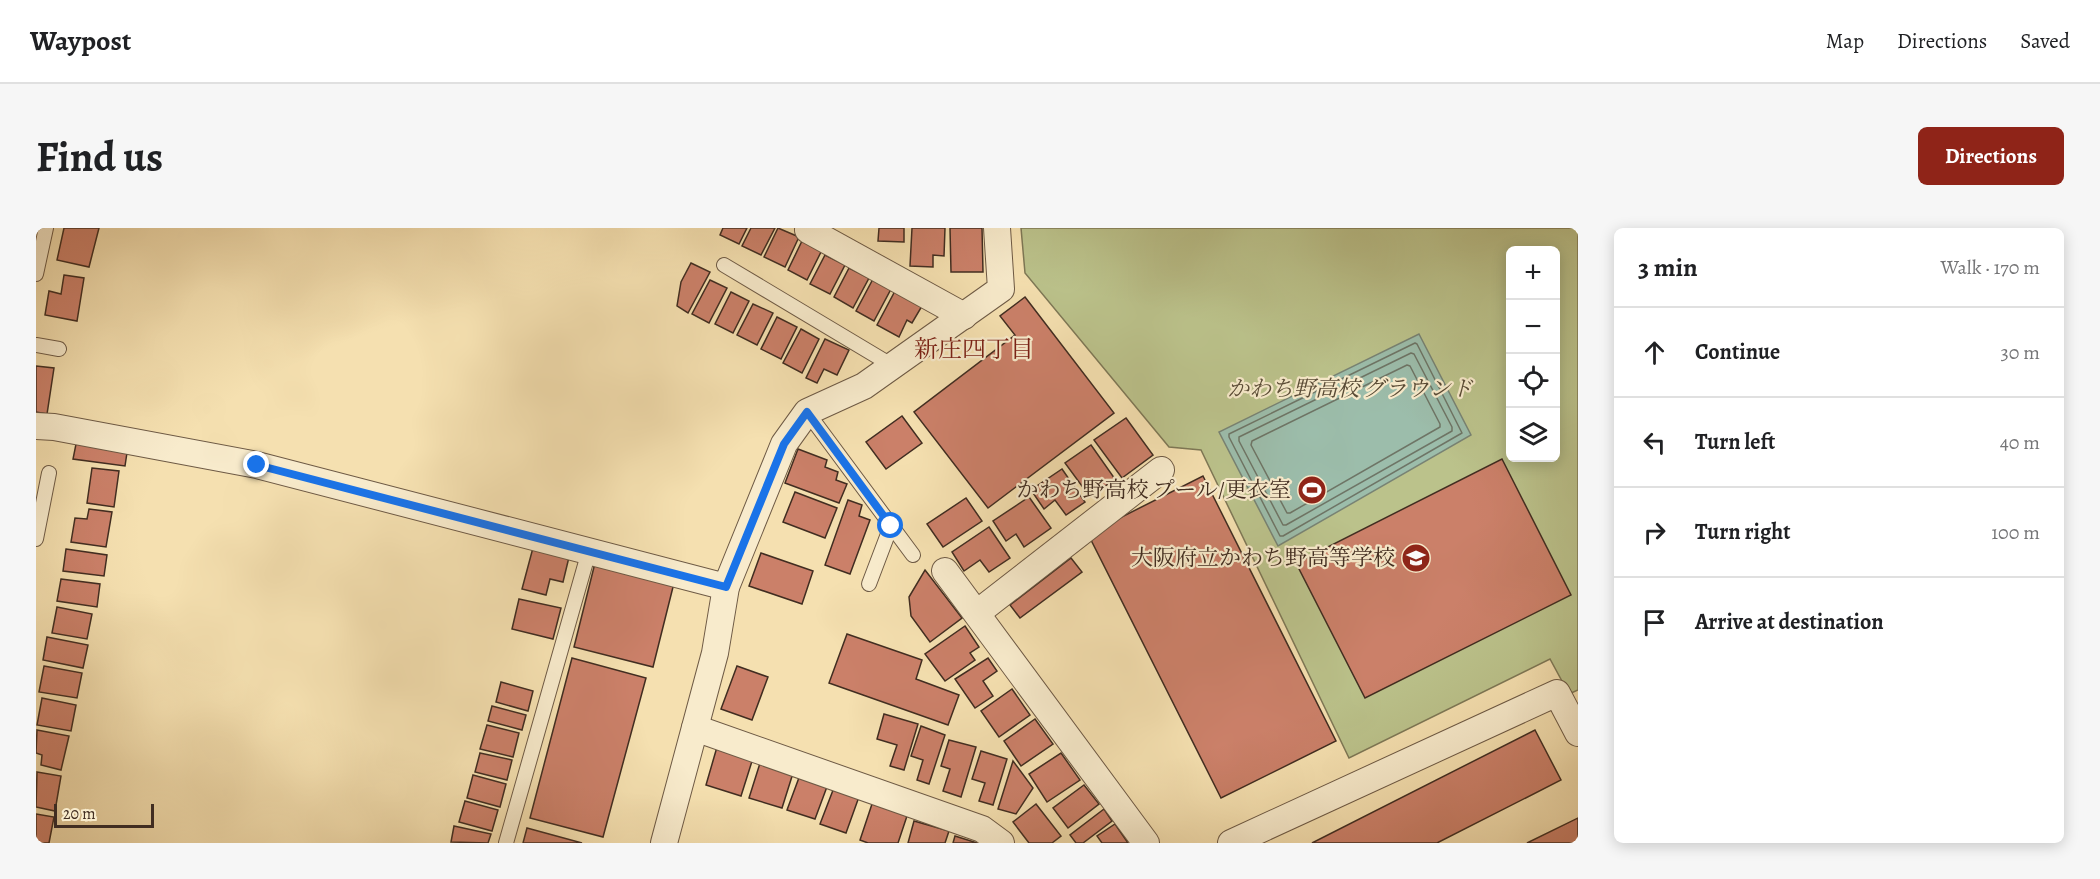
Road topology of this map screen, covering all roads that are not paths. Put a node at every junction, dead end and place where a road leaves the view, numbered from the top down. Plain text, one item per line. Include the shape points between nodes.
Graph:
1 (46, 228) edge
2 (809, 228) edge
3 (997, 228) edge
4 (724, 265) dead end
5 (36, 274) edge
6 (964, 316) junction
7 (36, 345) edge
8 (58, 349) dead end
9 (893, 366) junction
10 (807, 412) junction
11 (36, 426) edge
12 (1161, 470) dead end
13 (49, 473) dead end
14 (39, 509) edge
15 (891, 526) junction
16 (36, 539) edge
17 (589, 551) junction
18 (912, 555) dead end
19 (945, 571) dead end
20 (869, 584) dead end
21 (726, 587) junction
22 (976, 613) junction
23 (695, 728) junction
24 (1578, 733) edge
25 (506, 843) edge
26 (664, 843) edge
27 (1001, 843) edge
28 (1146, 843) edge
29 (1231, 843) edge

1 - 5 lane
2 - 6 street
3 - 6 street via 1001,289
4 - 9 lane
6 - 9 street
7 - 8 lane
9 - 10 street via 864,386
10 - 15 lane
10 - 21 street via 784,444
11 - 17 street via 257,465
12 - 22 street
13 - 14 lane
14 - 16 lane
15 - 18 lane
15 - 20 lane
17 - 21 street
17 - 25 lane
19 - 22 street
21 - 23 street via 715,653
22 - 28 street
23 - 26 street
23 - 27 street via 982,829
24 - 29 street via 1557,693

